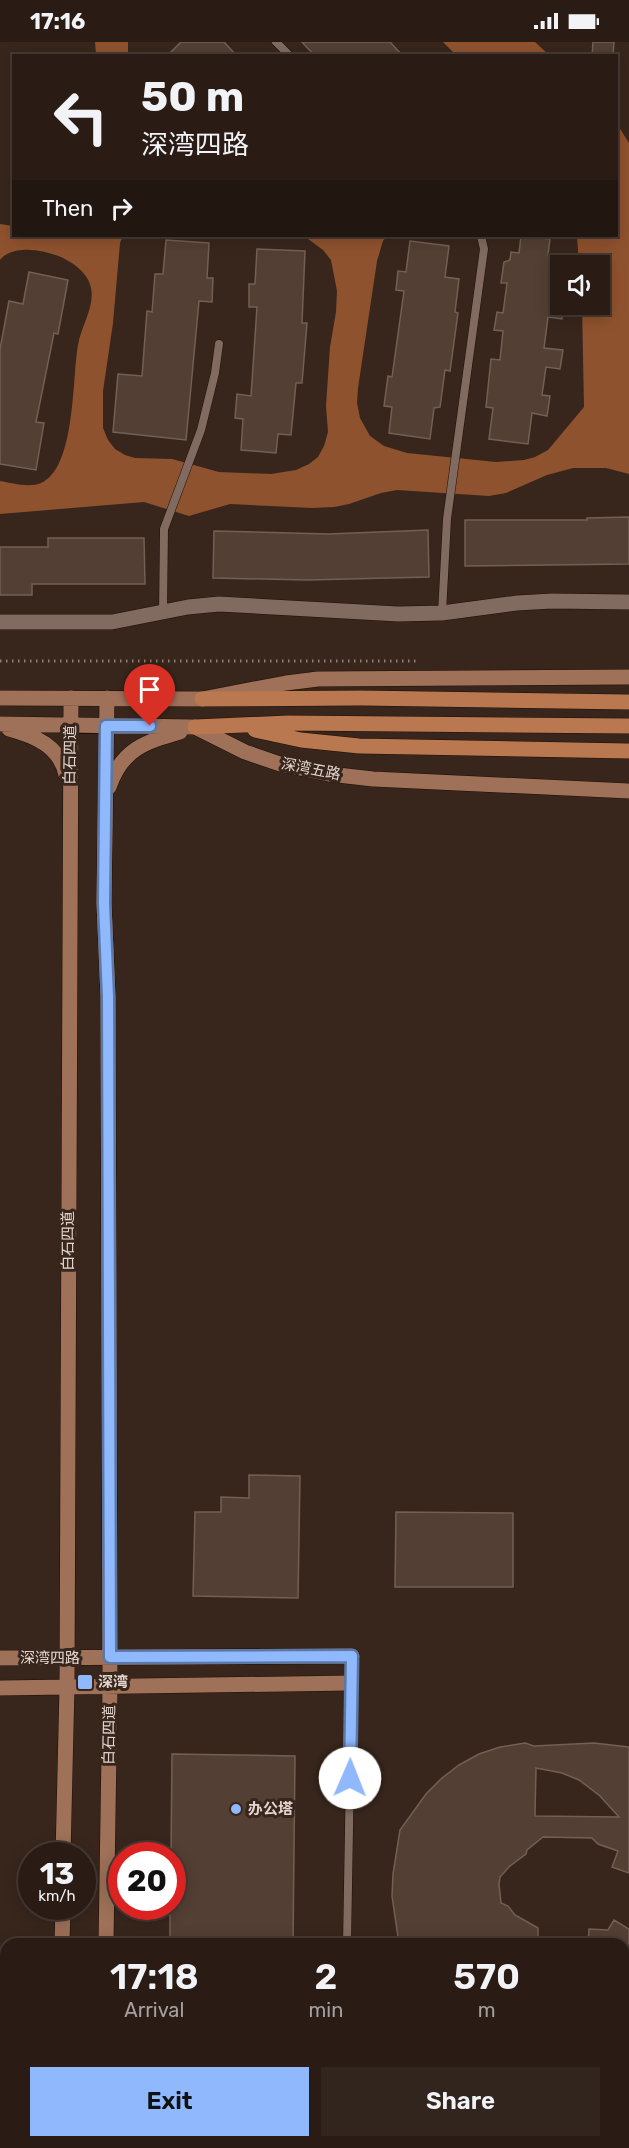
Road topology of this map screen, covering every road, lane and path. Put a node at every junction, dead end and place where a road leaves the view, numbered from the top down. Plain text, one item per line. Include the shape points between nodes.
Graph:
1 (276, 42) edge
2 (288, 54) edge
3 (481, 237) edge
4 (219, 344) dead end
5 (629, 602) edge
6 (163, 613) junction
7 (442, 613) junction
8 (0, 622) edge
9 (0, 661) edge
10 (427, 662) dead end
11 (629, 677) edge
12 (0, 698) edge
13 (71, 698) junction
14 (107, 698) junction
15 (202, 699) junction
16 (629, 702) edge
17 (0, 725) edge
18 (70, 725) junction
19 (106, 726) junction
20 (236, 726) junction
21 (629, 726) edge
22 (195, 727) junction
23 (629, 751) edge
24 (629, 792) edge
25 (69, 796) junction
26 (105, 800) junction
27 (352, 1656) joint
28 (110, 1657) junction
29 (0, 1658) edge
30 (67, 1658) junction
31 (351, 1683) junction
32 (67, 1687) junction
33 (110, 1687) junction
34 (0, 1688) edge
35 (63, 1842) edge
36 (63, 1920) edge
37 (62, 1938) edge
38 (106, 1938) edge
39 (347, 1938) edge

1 - 2 lane
3 - 7 lane via 484,249 447,519
4 - 6 lane via 201,430 164,530
5 - 7 street via 517,603
6 - 7 street via 219,604 365,613
6 - 8 street via 112,622
9 - 10 path
11 - 15 street via 318,679
12 - 13 street
13 - 14 street
13 - 18 street, 白石四道
14 - 15 street
14 - 19 street, 白石四道
15 - 16 main road
17 - 18 street, 深湾五路
17 - 25 street via 42,740 54,751 65,771
18 - 19 street, 深湾五路
18 - 25 street, 白石四道
19 - 22 street, 深湾五路
19 - 26 street, 白石四道
20 - 21 main road
20 - 22 main road
20 - 23 main road via 335,744
22 - 24 street, 深湾五路 via 245,752 329,774
22 - 26 street via 149,742 127,754 114,774
25 - 30 street, 白石四道
26 - 28 street, 白石四道
27 - 28 street, 深湾四路
27 - 31 lane
28 - 30 street, 深湾四路
28 - 33 street, 白石四道
29 - 30 street, 深湾四路
30 - 32 street, 白石四道
31 - 33 street, 深湾四路
31 - 39 lane
32 - 33 street, 深湾四路
32 - 34 street, 深湾四路
32 - 35 street, 白石四道
33 - 38 street, 白石四道
36 - 37 street

